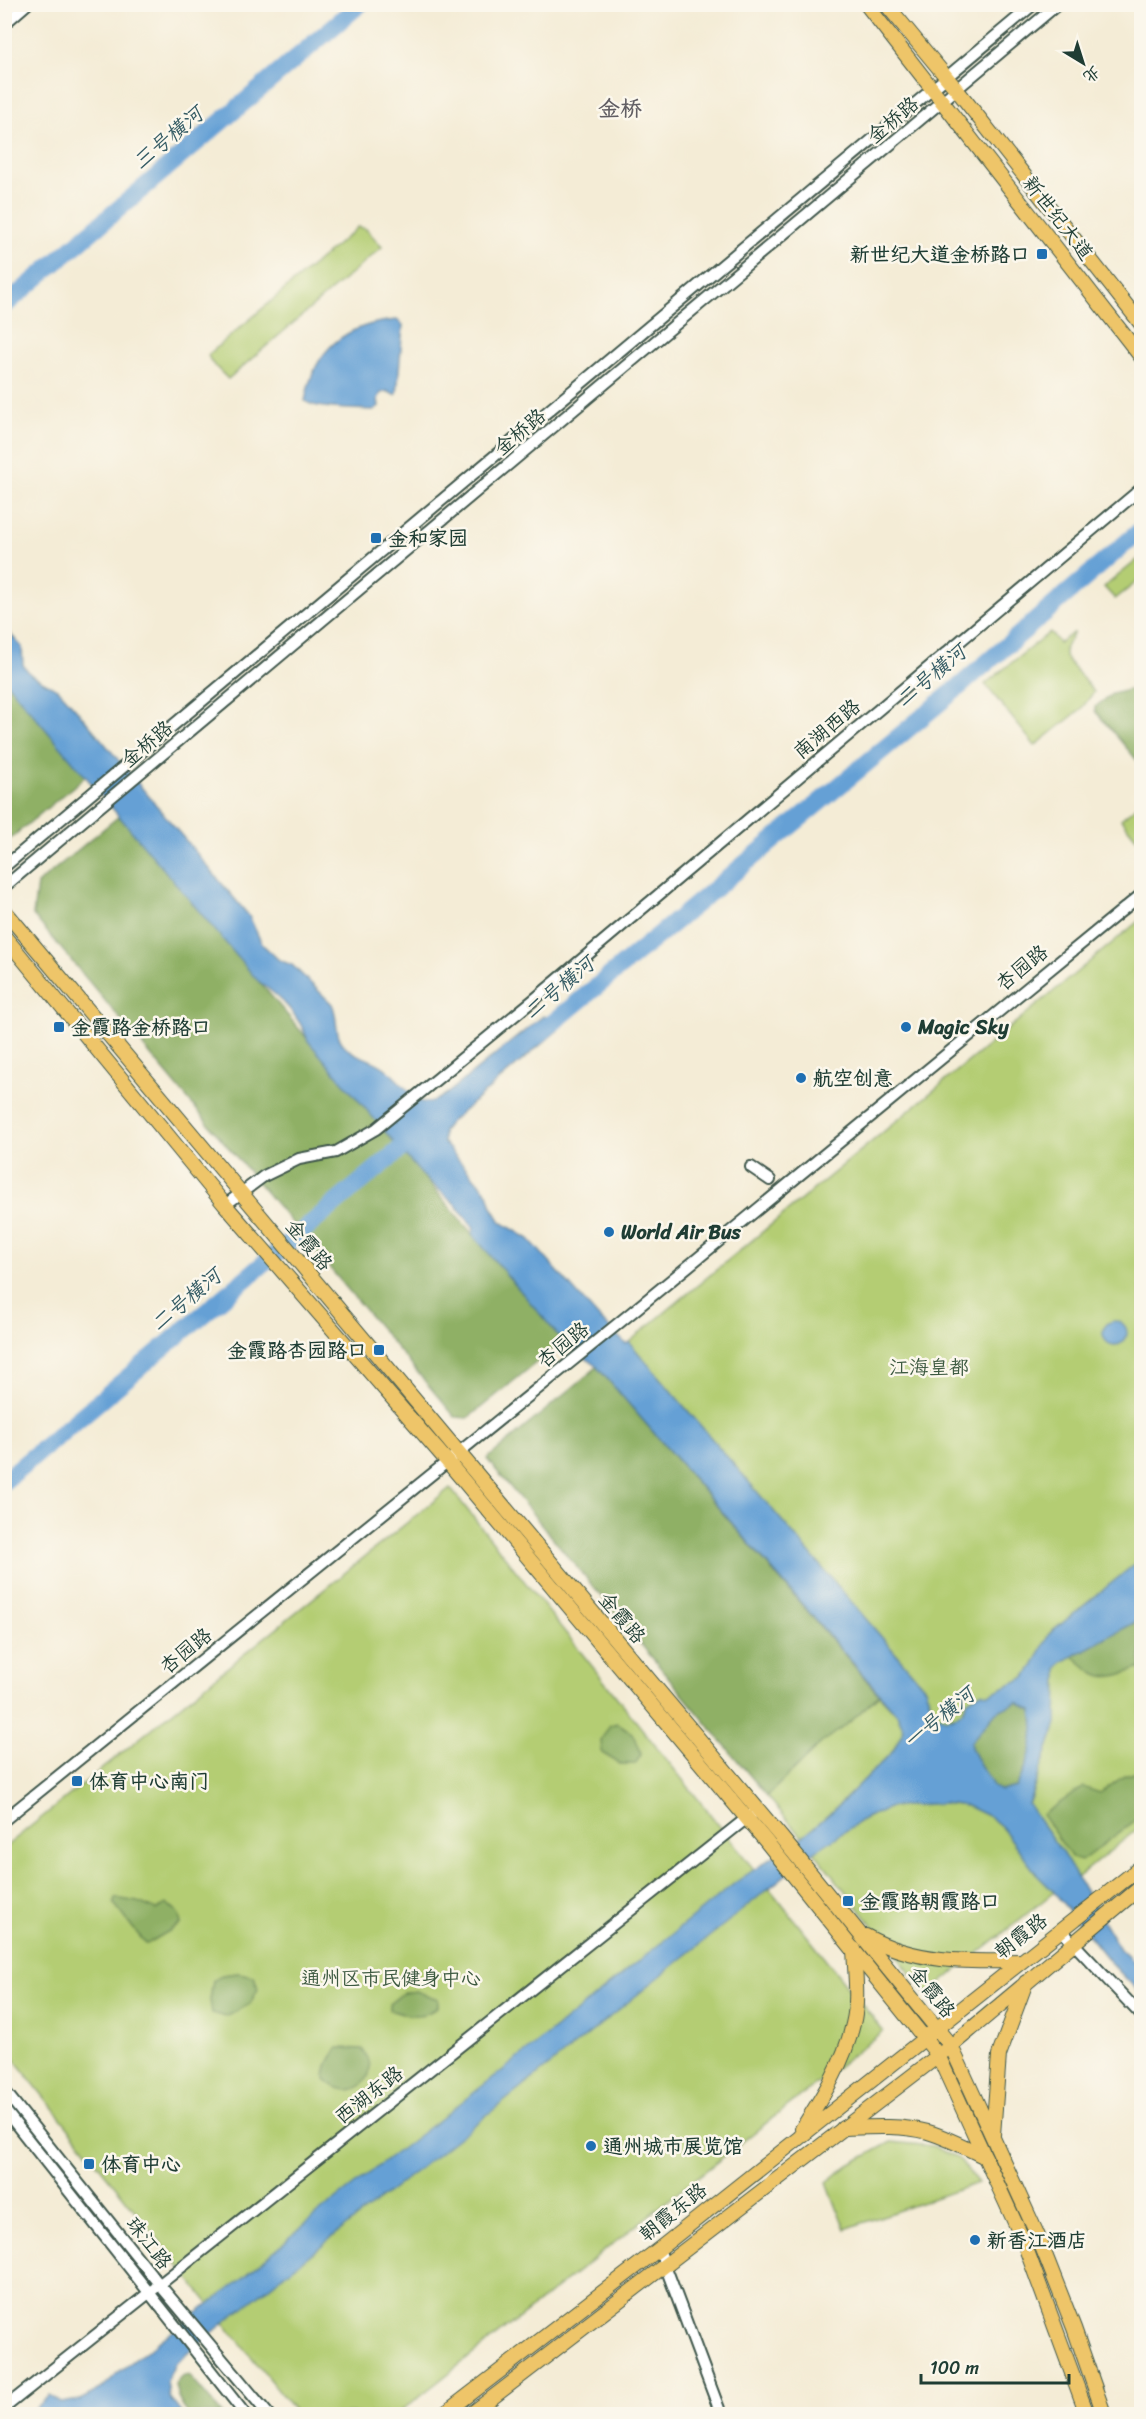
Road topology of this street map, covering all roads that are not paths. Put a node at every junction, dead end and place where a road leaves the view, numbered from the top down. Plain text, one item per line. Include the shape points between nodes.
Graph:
1 (27, 4) edge
2 (866, 4) edge
3 (886, 4) edge
4 (1034, 4) edge
5 (1058, 4) edge
6 (4, 24) edge
7 (947, 78) junction
8 (934, 90) junction
9 (957, 90) junction
10 (943, 101) junction
11 (1142, 325) edge
12 (1142, 358) edge
13 (1142, 488) edge
14 (4, 867) edge
15 (4, 887) edge
16 (1142, 894) edge
17 (4, 910) edge
18 (4, 936) edge
19 (751, 1167) dead end
20 (770, 1180) dead end
21 (240, 1193) junction
22 (225, 1205) junction
23 (459, 1452) junction
24 (447, 1461) junction
25 (751, 1814) junction
26 (4, 1820) edge
27 (1142, 1866) edge
28 (1142, 1886) edge
29 (1066, 1926) junction
30 (858, 1932) junction
31 (1076, 1939) junction
32 (854, 1949) junction
33 (1021, 1961) junction
34 (1026, 1982) junction
35 (1142, 2016) edge
36 (936, 2027) junction
37 (924, 2038) junction
38 (951, 2046) junction
39 (939, 2055) junction
40 (4, 2090) edge
41 (4, 2109) edge
42 (843, 2128) junction
43 (993, 2137) junction
44 (793, 2141) junction
45 (985, 2157) junction
46 (659, 2249) junction
47 (665, 2265) junction
48 (159, 2284) junction
49 (149, 2292) junction
50 (4, 2408) edge
51 (245, 2415) edge
52 (268, 2415) edge
53 (444, 2415) edge
54 (471, 2415) edge
55 (721, 2415) edge
56 (1087, 2415) edge
57 (1104, 2415) edge

1 - 6 street
2 - 8 main road
3 - 7 main road
4 - 7 street, 金桥路
5 - 9 street, 金桥路
7 - 8 street, 金桥路
7 - 9 main road, 新世纪大道
8 - 10 main road, 新世纪大道
8 - 14 street, 金桥路
9 - 10 street, 金桥路
9 - 11 main road, 新世纪大道
10 - 12 main road, 新世纪大道
10 - 15 street, 金桥路
13 - 21 street, 南湖西路 via 376,1129 336,1152 299,1160 264,1176
16 - 23 street, 杏园路
17 - 21 main road, 金霞路
18 - 22 main road, 金霞路
19 - 20 street
21 - 22 street, 南湖西路
21 - 23 main road, 金霞路
22 - 24 main road, 金霞路
23 - 24 street, 杏园路
23 - 25 main road, 金霞路
24 - 25 main road, 金霞路
24 - 26 street, 杏园路
25 - 30 main road, 金霞路 via 781,1837
25 - 32 main road, 金霞路 via 765,1840
25 - 48 street, 西湖东路
27 - 29 main road, 朝霞路
28 - 31 main road, 朝霞路
29 - 31 street
29 - 33 main road, 朝霞路
30 - 33 main road via 883,1946 939,1960
30 - 36 main road, 金霞路
31 - 34 main road, 朝霞路
31 - 35 street
32 - 37 main road, 金霞路
32 - 44 main road via 854,2022 827,2091
33 - 36 main road, 朝霞路
34 - 38 main road, 朝霞路
34 - 43 main road via 999,2055
36 - 37 main road, 朝霞路
36 - 38 main road, 金霞路
37 - 39 main road, 金霞路
37 - 44 main road, 朝霞东路
38 - 39 main road, 朝霞东路
38 - 43 main road, 金霞路
39 - 42 main road, 朝霞东路
39 - 45 main road, 金霞路
40 - 48 street, 珠江路
41 - 49 street, 珠江路
42 - 45 main road via 886,2127 927,2132
42 - 47 main road, 朝霞东路
43 - 57 main road, 金霞路 via 1037,2234
44 - 46 main road, 朝霞东路
45 - 56 main road, 金霞路 via 1023,2240
46 - 47 street
46 - 53 main road, 朝霞东路
47 - 54 main road, 朝霞东路
47 - 55 street
48 - 49 street, 西湖东路
48 - 52 street, 珠江路
49 - 50 street, 西湖东路
49 - 51 street, 珠江路

